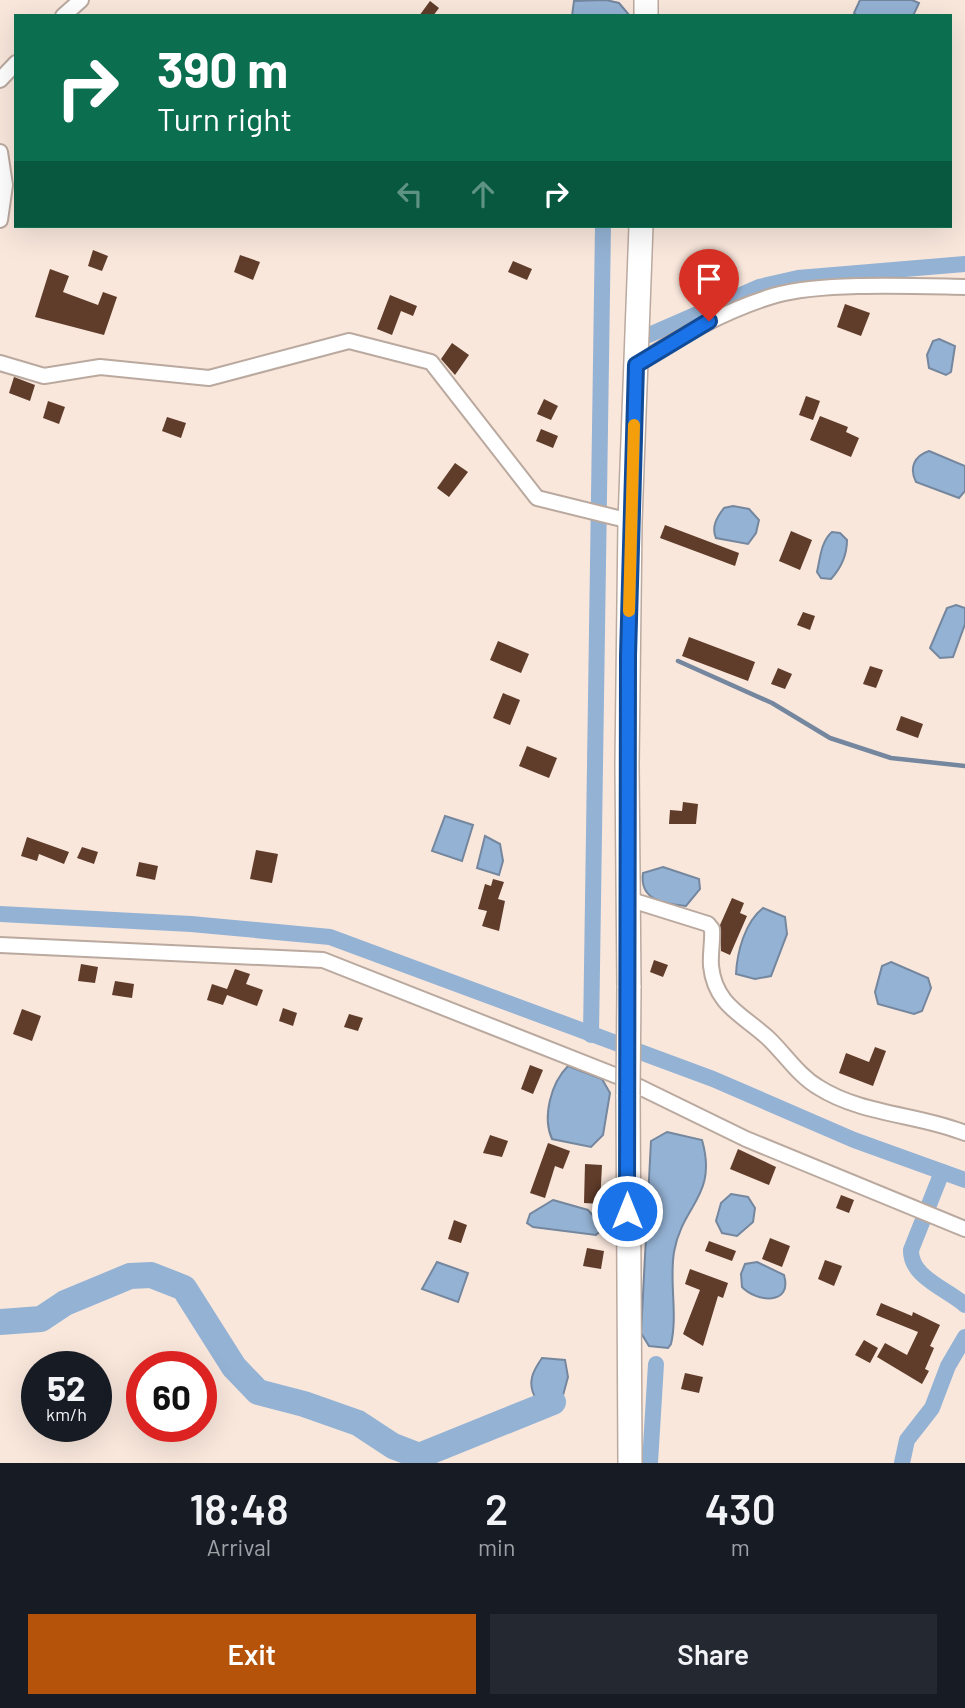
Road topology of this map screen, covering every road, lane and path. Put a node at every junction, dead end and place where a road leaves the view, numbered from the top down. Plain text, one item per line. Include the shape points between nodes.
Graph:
1 (81, 0) edge
2 (65, 14) edge
3 (14, 65) edge
4 (0, 80) edge
5 (0, 152) edge
6 (0, 220) edge
7 (641, 228) edge
8 (965, 287) edge
9 (0, 363) edge
10 (636, 365) junction
11 (630, 521) junction
12 (628, 899) junction
13 (0, 945) edge
14 (965, 1133) edge
15 (965, 1229) edge
16 (630, 1463) edge

1 - 2 street
3 - 4 street
5 - 6 street via 5,185
7 - 10 main road
8 - 10 street via 835,289 778,295 709,321
9 - 11 street via 44,376 100,367 209,378 349,341 431,362 537,498
10 - 11 main road
11 - 12 main road
12 - 14 street via 708,924 712,929 711,968 720,997 819,1088 864,1107 938,1122
12 - 16 main road, bridge
13 - 15 street via 323,960 617,1076 746,1139

